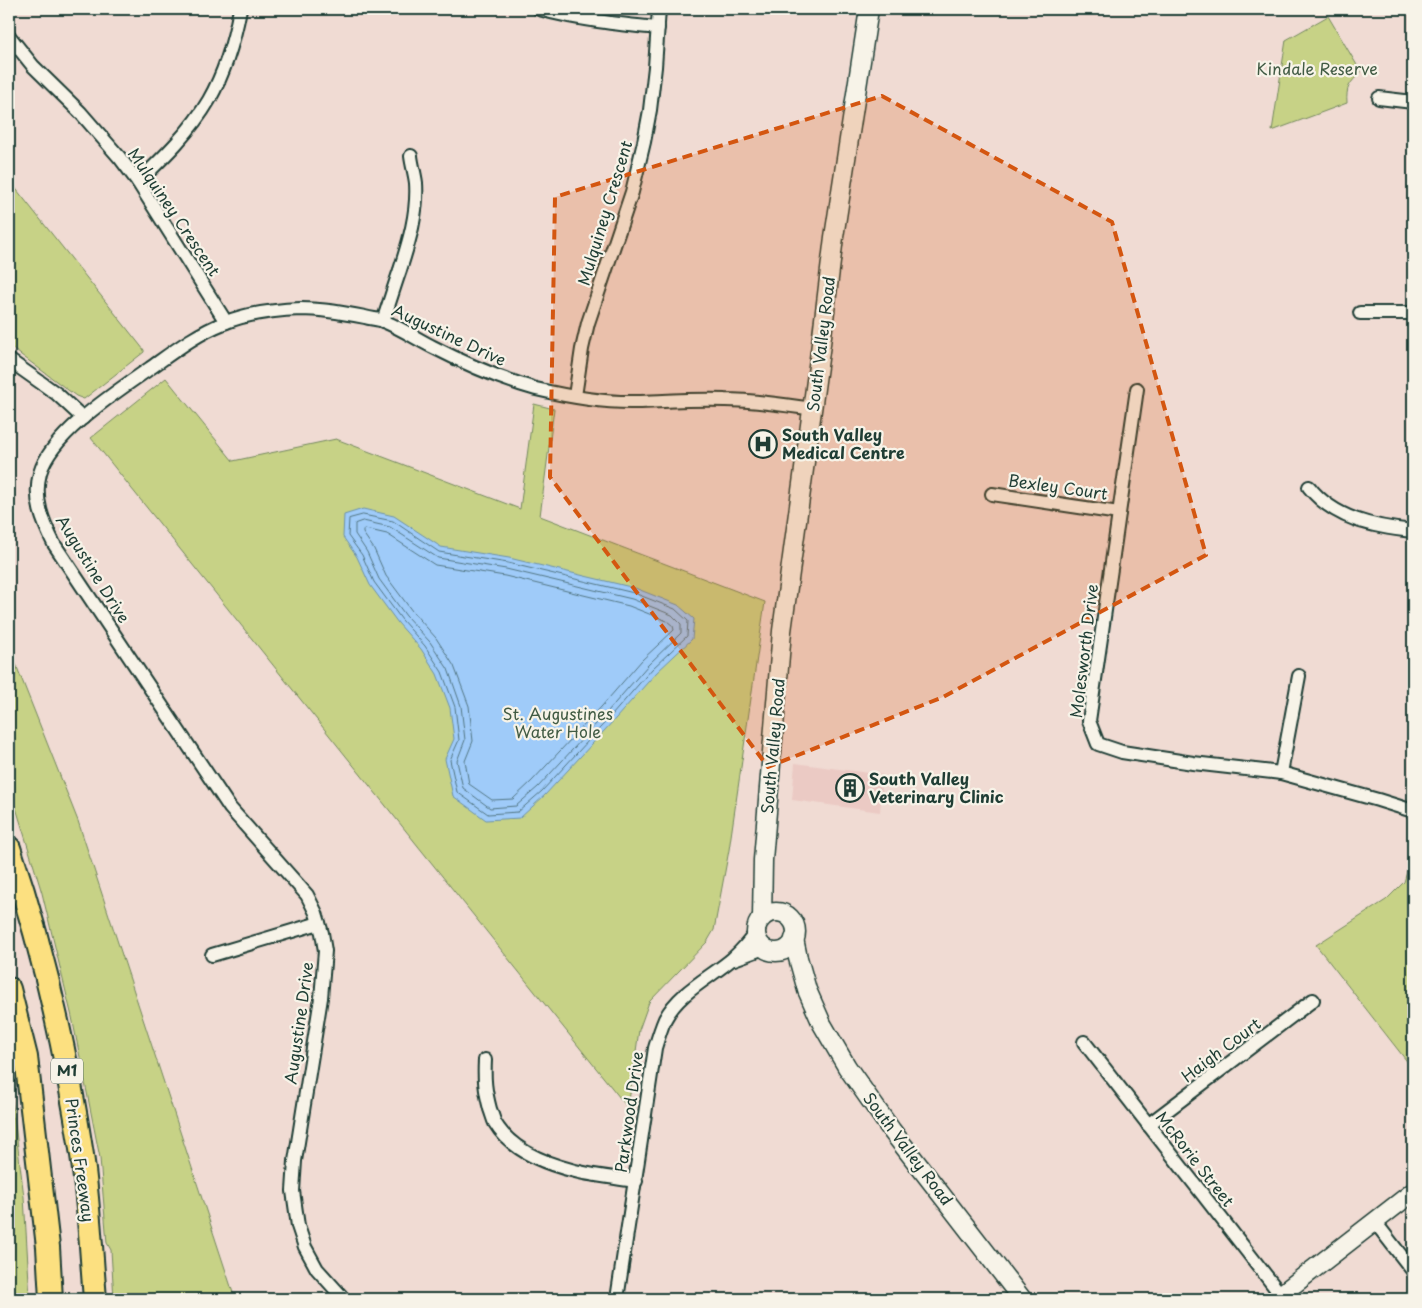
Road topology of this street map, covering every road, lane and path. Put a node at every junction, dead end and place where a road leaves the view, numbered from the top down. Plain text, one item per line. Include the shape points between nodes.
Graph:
1 (240, 9) edge
2 (539, 9) edge
3 (660, 9) edge
4 (869, 9) edge
5 (658, 28) junction
6 (9, 36) edge
7 (1379, 98) dead end
8 (1413, 102) edge
9 (411, 156) dead end
10 (138, 182) junction
11 (1360, 313) dead end
12 (1413, 313) edge
13 (226, 322) junction
14 (384, 322) junction
15 (9, 360) edge
16 (1137, 389) dead end
17 (575, 396) junction
18 (812, 409) junction
19 (83, 418) junction
20 (1309, 488) dead end
21 (992, 494) dead end
22 (1119, 513) junction
23 (1413, 531) edge
24 (1299, 676) dead end
25 (1281, 774) junction
26 (1413, 811) edge
27 (9, 848) edge
28 (763, 860) junction
29 (780, 913) junction
30 (319, 923) junction
31 (759, 925) junction
32 (794, 939) junction
33 (768, 950) junction
34 (212, 956) dead end
35 (732, 960) junction
36 (9, 989) edge
37 (807, 990) junction
38 (1313, 1000) dead end
39 (1084, 1042) dead end
40 (485, 1060) dead end
41 (1148, 1125) junction
42 (636, 1181) junction
43 (1413, 1192) edge
44 (1375, 1222) junction
45 (1413, 1271) edge
46 (1278, 1297) edge
47 (51, 1299) edge
48 (95, 1299) edge
49 (344, 1299) edge
50 (617, 1299) edge
51 (1022, 1299) edge

1 - 10 street via 226,63 208,102 168,153
2 - 5 street via 603,23
3 - 5 street, Mulquiney Crescent
4 - 18 main road, South Valley Road
5 - 17 street, Mulquiney Crescent via 644,142 632,192 588,323
6 - 10 street, Mulquiney Crescent via 33,66 80,112
7 - 8 street
9 - 14 street via 416,182 411,235
10 - 13 street, Mulquiney Crescent
11 - 12 street
13 - 14 street, Augustine Drive via 270,311 302,309 340,312
13 - 19 street, Augustine Drive via 202,332
14 - 17 street, Augustine Drive via 458,360 506,380
15 - 19 street via 57,394
16 - 22 street, Molesworth Drive
17 - 18 street, Augustine Drive via 636,402 726,400
18 - 28 main road, South Valley Road via 782,631
19 - 30 street, Augustine Drive via 59,442 40,472 38,500 44,525 230,808 307,895
20 - 23 street via 1337,512 1363,522
21 - 22 street, Bexley Court
22 - 25 street, Molesworth Drive via 1089,721 1098,744 1122,752
24 - 25 street
25 - 26 street, Molesworth Drive
27 - 48 highway, Princes Freeway / M1 via 45,968 64,1057 82,1156
28 - 29 main road, South Valley Road via 770,891
28 - 31 main road, South Valley Road
29 - 31 main road via 770,913
29 - 32 main road, South Valley Road via 794,924
30 - 34 street
30 - 49 street, Augustine Drive via 325,951 321,998 293,1190 298,1226 305,1247 317,1269
31 - 33 main road, South Valley Road via 757,939
31 - 35 street, Parkwood Drive via 746,946
32 - 33 main road via 787,949 780,952
32 - 37 main road, South Valley Road
33 - 35 street, Parkwood Drive
33 - 37 main road, South Valley Road via 792,966
35 - 42 street, Parkwood Drive via 700,982 666,1018 655,1048
36 - 47 highway, M1 via 26,1057
37 - 51 main road, South Valley Road via 847,1067 892,1131
38 - 41 street, Haigh Court
39 - 41 street, McRorie Street
40 - 42 street via 484,1082 494,1122 511,1142 547,1162 575,1171
41 - 46 street, McRorie Street
42 - 50 street, Parkwood Drive
43 - 44 main road
44 - 45 street
44 - 46 main road

